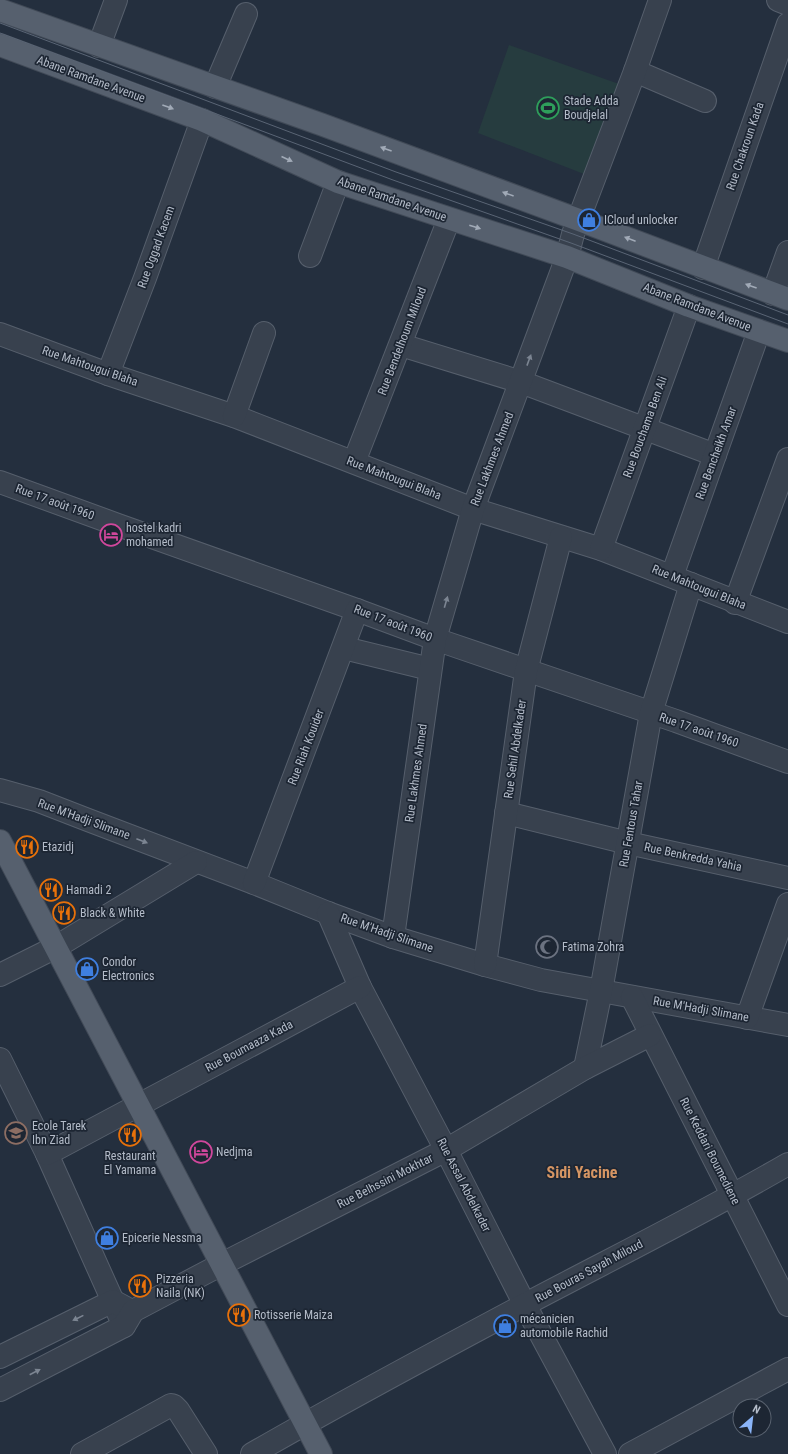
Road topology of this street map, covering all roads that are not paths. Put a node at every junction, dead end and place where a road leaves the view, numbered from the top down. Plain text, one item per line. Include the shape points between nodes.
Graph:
1 (116, 0) edge
2 (660, 0) edge
3 (778, 0) edge
4 (788, 4) edge
5 (0, 10) edge
6 (246, 14) dead end
7 (788, 24) edge
8 (0, 45) edge
9 (99, 46) junction
10 (635, 71) junction
11 (215, 87) junction
12 (705, 101) dead end
13 (202, 120) junction
14 (338, 182) junction
15 (449, 218) junction
16 (579, 220) junction
17 (788, 252) edge
18 (310, 256) dead end
19 (567, 257) junction
20 (703, 268) junction
21 (780, 296) edge
22 (689, 306) junction
23 (759, 331) junction
24 (264, 333) dead end
25 (0, 334) edge
26 (788, 341) edge
27 (400, 345) junction
28 (108, 374) junction
29 (521, 382) junction
30 (234, 416) junction
31 (644, 429) junction
32 (715, 455) junction
33 (788, 459) edge
34 (354, 462) junction
35 (0, 482) edge
36 (473, 509) junction
37 (561, 537) junction
38 (601, 548) junction
39 (681, 580) junction
40 (735, 603) junction
41 (357, 610) junction
42 (788, 622) edge
43 (435, 639) junction
44 (344, 648) junction
45 (430, 668) junction
46 (526, 671) junction
47 (651, 712) junction
48 (788, 762) edge
49 (0, 790) edge
50 (506, 813) junction
51 (0, 841) edge
52 (628, 843) junction
53 (196, 862) junction
54 (788, 878) edge
55 (254, 883) junction
56 (788, 904) edge
57 (328, 913) junction
58 (393, 937) junction
59 (56, 947) junction
60 (485, 965) junction
61 (0, 975) edge
62 (360, 987) junction
63 (601, 991) junction
64 (632, 997) junction
65 (747, 1018) junction
66 (788, 1025) edge
67 (650, 1035) junction
68 (0, 1059) edge
69 (585, 1068) junction
70 (138, 1105) junction
71 (446, 1150) junction
72 (47, 1154) junction
73 (788, 1164) edge
74 (733, 1196) junction
75 (222, 1264) junction
76 (113, 1301) junction
77 (525, 1305) junction
78 (788, 1305) edge
79 (128, 1319) junction
80 (0, 1357) edge
81 (788, 1370) edge
82 (0, 1390) edge
83 (305, 1424) junction
84 (82, 1454) edge
85 (206, 1454) edge
86 (252, 1454) edge
87 (321, 1454) edge
88 (605, 1454) edge
89 (630, 1454) edge

1 - 9 street
2 - 10 street, Rue Lakhmes Ahmed
3 - 4 street
5 - 9 main road
6 - 11 street
7 - 20 street, Rue Chakroun Kada
8 -> 13 main road, Abane Ramdane Avenue
9 - 11 main road
10 - 12 street
10 - 16 street, Rue Lakhmes Ahmed
16 -> 11 main road
13 -> 14 main road, Abane Ramdane Avenue
13 - 28 street, Rue Oggad Kacem
14 - 15 main road, Abane Ramdane Avenue
14 - 18 street
15 -> 19 main road, Abane Ramdane Avenue
15 - 27 street, Rue Bendelhoum Miloud
16 - 19 street, Rue Lakhmes Ahmed
20 -> 16 main road
17 - 21 street
19 - 22 main road, Abane Ramdane Avenue
29 -> 19 street, Rue Lakhmes Ahmed
21 -> 20 main road
22 - 23 main road, Abane Ramdane Avenue
22 - 31 street, Rue Bouchama Ben Ali
23 - 26 main road, Abane Ramdane Avenue
23 - 32 street, Rue Bencheikh Amar
24 - 30 street
25 - 28 street, Rue Mahtougui Blaha
27 - 29 street
27 - 34 street, Rue Bendelhoum Miloud
28 - 30 street, Rue Mahtougui Blaha
29 - 31 street
29 - 36 street, Rue Lakhmes Ahmed
30 - 34 street, Rue Mahtougui Blaha
31 - 32 street
31 - 38 street, Rue Bouchama Ben Ali
32 - 39 street, Rue Bencheikh Amar
33 - 40 street
34 - 36 street, Rue Mahtougui Blaha
35 - 41 street, Rue 17 août 1960
36 - 37 street, Rue Mahtougui Blaha
43 -> 36 street, Rue Lakhmes Ahmed
37 - 38 street, Rue Mahtougui Blaha
37 - 46 street, Rue Sehil Abdelkader
38 - 39 street, Rue Mahtougui Blaha
39 - 40 street, Rue Mahtougui Blaha
39 - 47 street, Rue Fentous Tahar
40 - 42 street, Rue Mahtougui Blaha
41 - 43 street, Rue 17 août 1960
41 - 44 street, Rue Riah Kouider
43 - 45 street, Rue Lakhmes Ahmed
43 - 46 street, Rue 17 août 1960
44 - 45 street
44 - 55 street, Rue Riah Kouider
45 - 58 street, Rue Lakhmes Ahmed
46 - 47 street, Rue 17 août 1960
46 - 50 street, Rue Sehil Abdelkader
47 - 48 street, Rue 17 août 1960
47 - 52 street, Rue Fentous Tahar
49 -> 53 street, Rue M'Hadji Slimane via 39,801
50 - 52 street, Rue Benkredda Yahia
50 - 60 street, Rue Sehil Abdelkader
51 - 59 main road
52 - 54 street, Rue Benkredda Yahia
52 - 63 street, Rue Fentous Tahar
53 - 55 street, Rue M'Hadji Slimane
53 - 59 street
55 - 57 street, Rue M'Hadji Slimane
56 - 65 street
57 - 58 street, Rue M'Hadji Slimane
57 - 62 street, Rue Assal Abdelkader
58 - 60 street, Rue M'Hadji Slimane
59 - 61 street
59 - 70 main road
60 - 63 street, Rue M'Hadji Slimane via 541,980
62 - 70 street, Rue Boumaaza Kada
62 - 71 street, Rue Assal Abdelkader
63 - 64 street, Rue M'Hadji Slimane
63 - 69 street, Rue Fentous Tahar
64 - 65 street, Rue M'Hadji Slimane
64 - 67 street, Rue Keddari Boumediene
65 - 66 street, Rue M'Hadji Slimane
67 - 69 street, Rue Belhssini Mokhtar
67 - 74 street, Rue Keddari Boumediene
68 - 72 street
69 - 71 street, Rue Belhssini Mokhtar
70 - 72 street, Rue Boumaaza Kada
70 - 75 main road
71 - 75 street, Rue Belhssini Mokhtar
71 - 77 street, Rue Assal Abdelkader
72 - 76 street
73 - 74 street, Rue Bouras Sayah Miloud
74 - 77 street, Rue Bouras Sayah Miloud
74 - 78 street, Rue Keddari Boumediene
75 - 79 street, Rue Belhssini Mokhtar
75 - 83 main road
76 - 79 street
76 -> 80 street
77 - 83 street, Rue Bouras Sayah Miloud
77 - 88 street, Rue Assal Abdelkader
82 -> 79 street, Rue Belhssini Mokhtar
81 - 89 street
83 - 86 street, Rue Bouras Sayah Miloud
83 - 87 main road
84 - 85 street via 171,1405 178,1410

